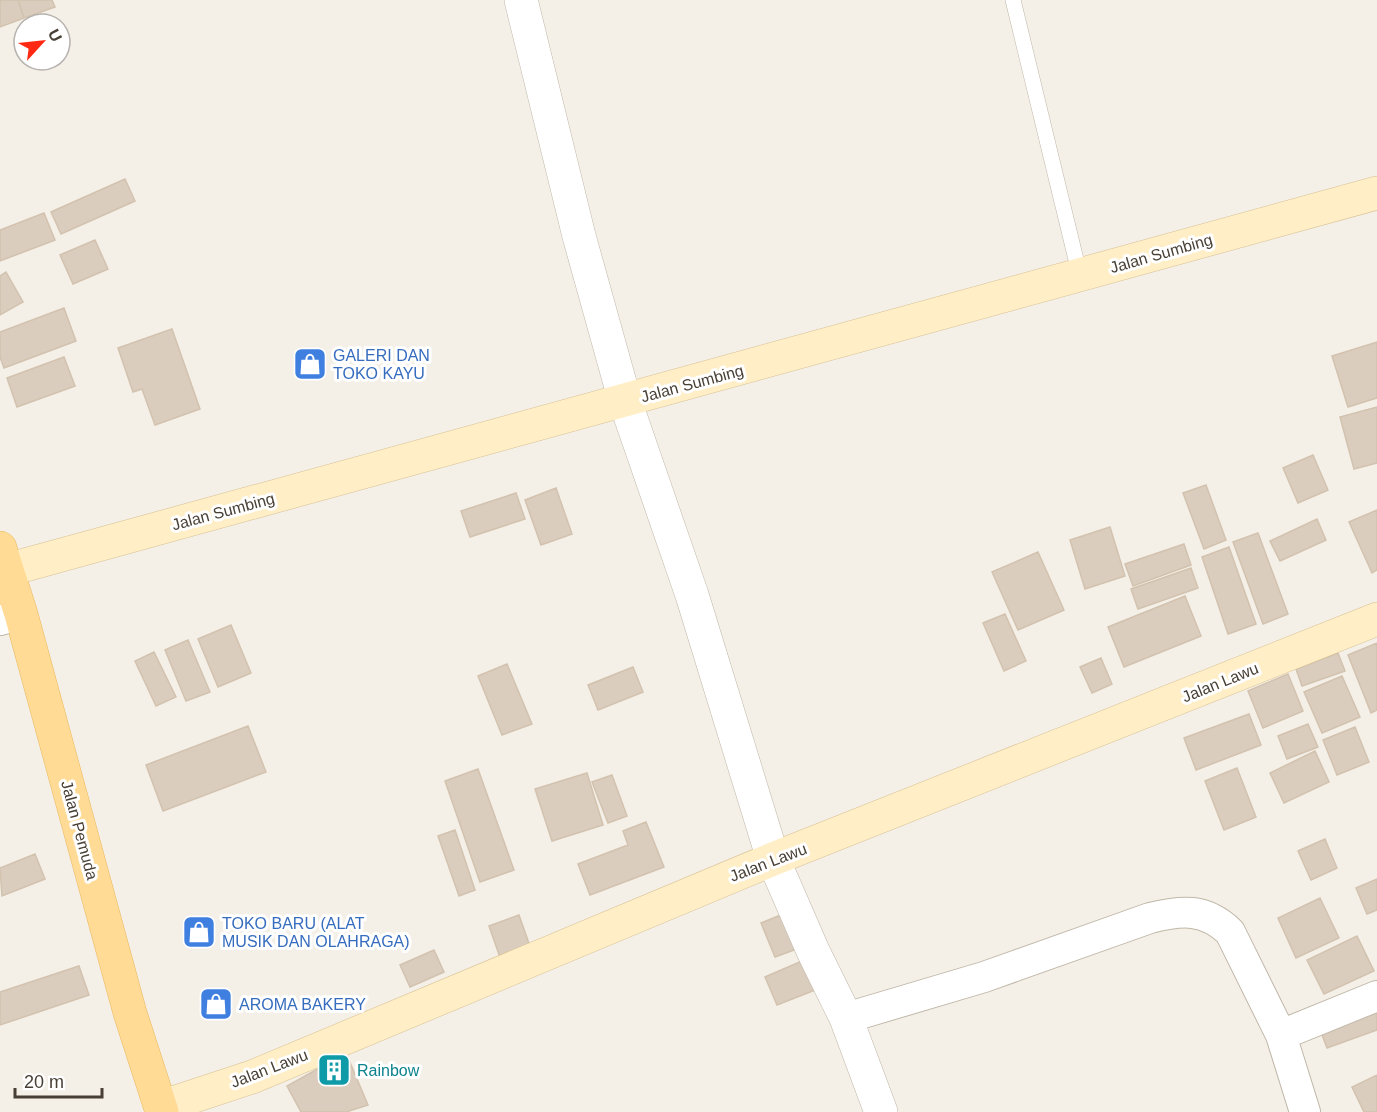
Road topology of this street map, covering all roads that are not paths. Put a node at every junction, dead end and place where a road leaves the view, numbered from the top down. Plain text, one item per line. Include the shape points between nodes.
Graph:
1 (521, 0) edge
2 (1013, 0) edge
3 (1377, 193) edge
4 (1080, 276) junction
5 (625, 401) junction
6 (3, 559) edge
7 (10, 617) edge
8 (1377, 619) edge
9 (773, 859) junction
10 (1377, 996) edge
11 (841, 1009) junction
12 (1281, 1035) junction
13 (157, 1110) edge
14 (881, 1112) edge
15 (1305, 1112) edge

1 - 5 street via 579,236
2 - 4 lane
3 - 4 main road, Jalan Sumbing
4 - 5 main road, Jalan Sumbing
5 - 6 main road, Jalan Sumbing
5 - 9 street via 692,595
6 - 7 main road, Jalan Pemuda
7 - 13 main road, Jalan Pemuda
8 - 9 main road, Jalan Lawu
9 - 11 street
9 - 13 main road, Jalan Lawu via 252,1077
10 - 12 street
11 - 12 street via 984,977 1150,918 1175,912 1198,913 1217,920 1230,932
11 - 14 street
12 - 15 street

